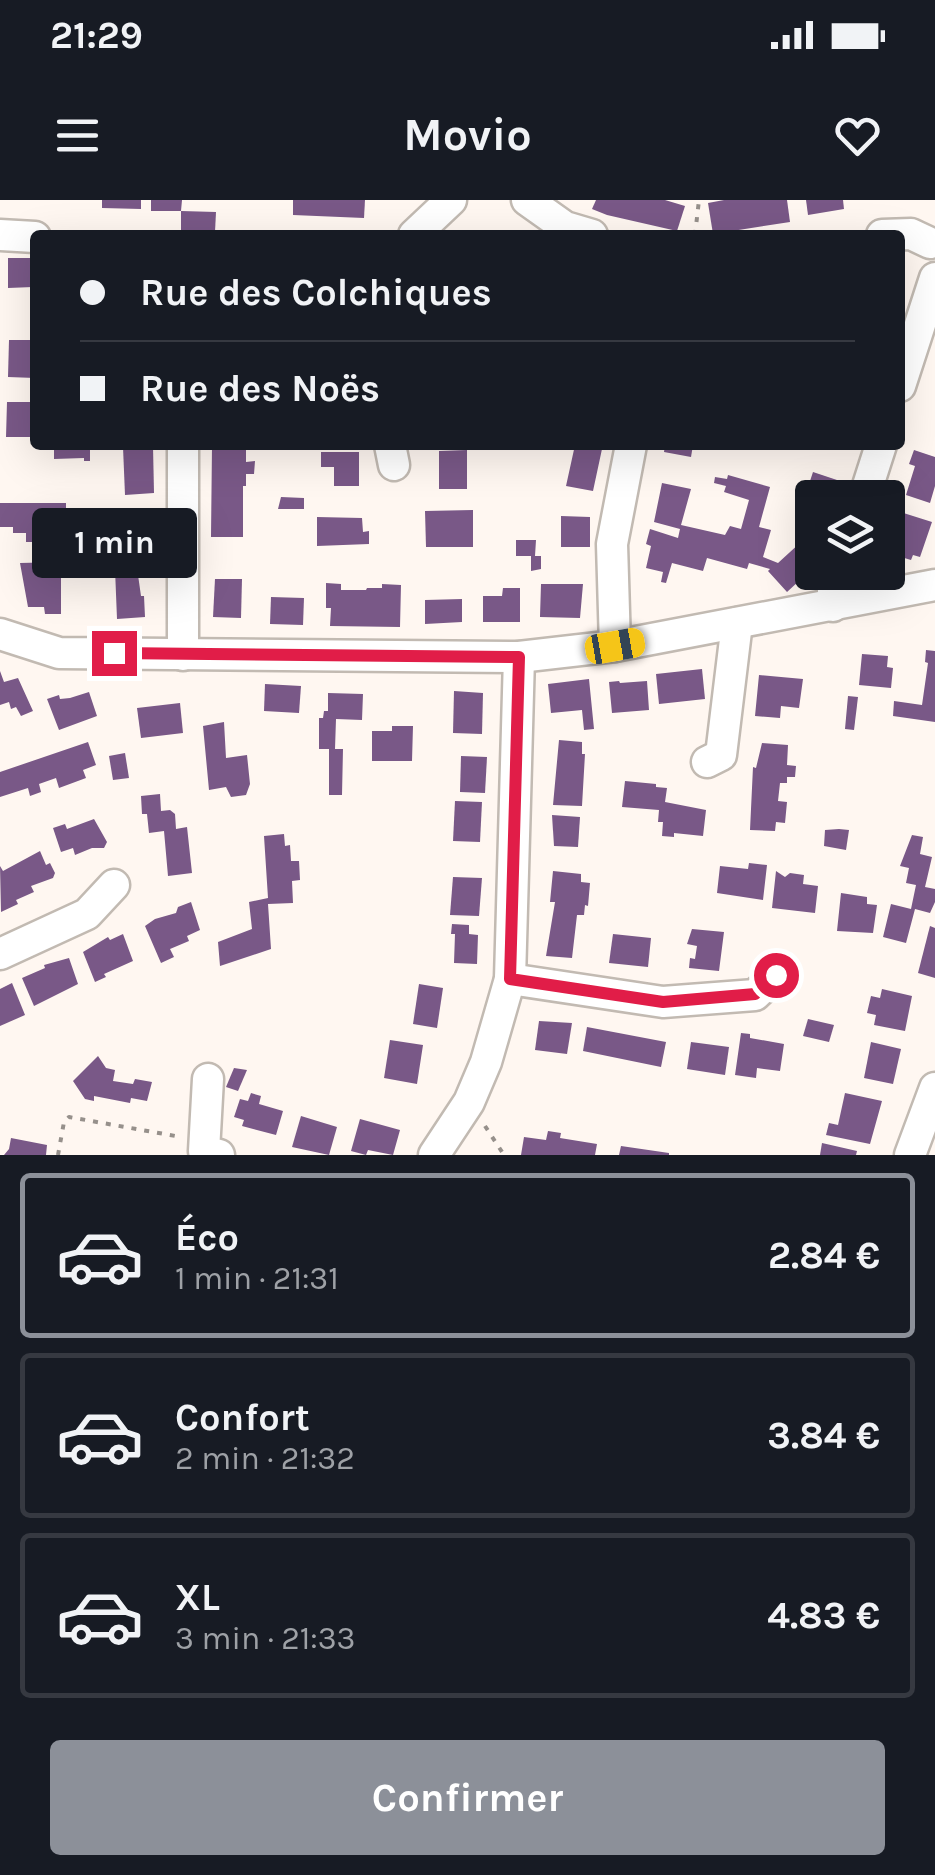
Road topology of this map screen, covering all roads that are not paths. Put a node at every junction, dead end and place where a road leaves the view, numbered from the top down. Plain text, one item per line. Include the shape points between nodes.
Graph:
1 (451, 200) edge
2 (527, 200) edge
3 (419, 230) edge
4 (575, 230) edge
5 (905, 234) edge
6 (0, 235) edge
7 (30, 237) edge
8 (933, 246) edge
9 (935, 278) edge
10 (905, 371) edge
11 (184, 450) edge
12 (630, 450) edge
13 (879, 450) edge
14 (870, 480) edge
15 (935, 585) edge
16 (832, 590) edge
17 (833, 606) junction
18 (737, 624) junction
19 (0, 634) edge
20 (615, 646) junction
21 (183, 655) junction
22 (519, 657) junction
23 (706, 762) dead end
24 (114, 885) dead end
25 (0, 954) edge
26 (776, 975) dead end
27 (510, 979) junction
28 (208, 1079) dead end
29 (935, 1088) edge
30 (212, 1148) edge
31 (434, 1155) edge
32 (910, 1155) edge

1 - 3 street
2 - 4 street
5 - 8 street
6 - 7 street
9 - 10 street
11 - 21 street
12 - 20 street via 612,544
13 - 14 street
15 - 17 street
16 - 17 street
17 - 18 street
18 - 20 street
18 - 23 street via 721,754
19 - 21 street via 59,653
20 - 22 street
21 - 22 street
22 - 27 street
24 - 25 street via 87,914
26 - 27 street via 755,994 663,1002
27 - 31 street via 469,1102
28 - 30 street
29 - 32 street

